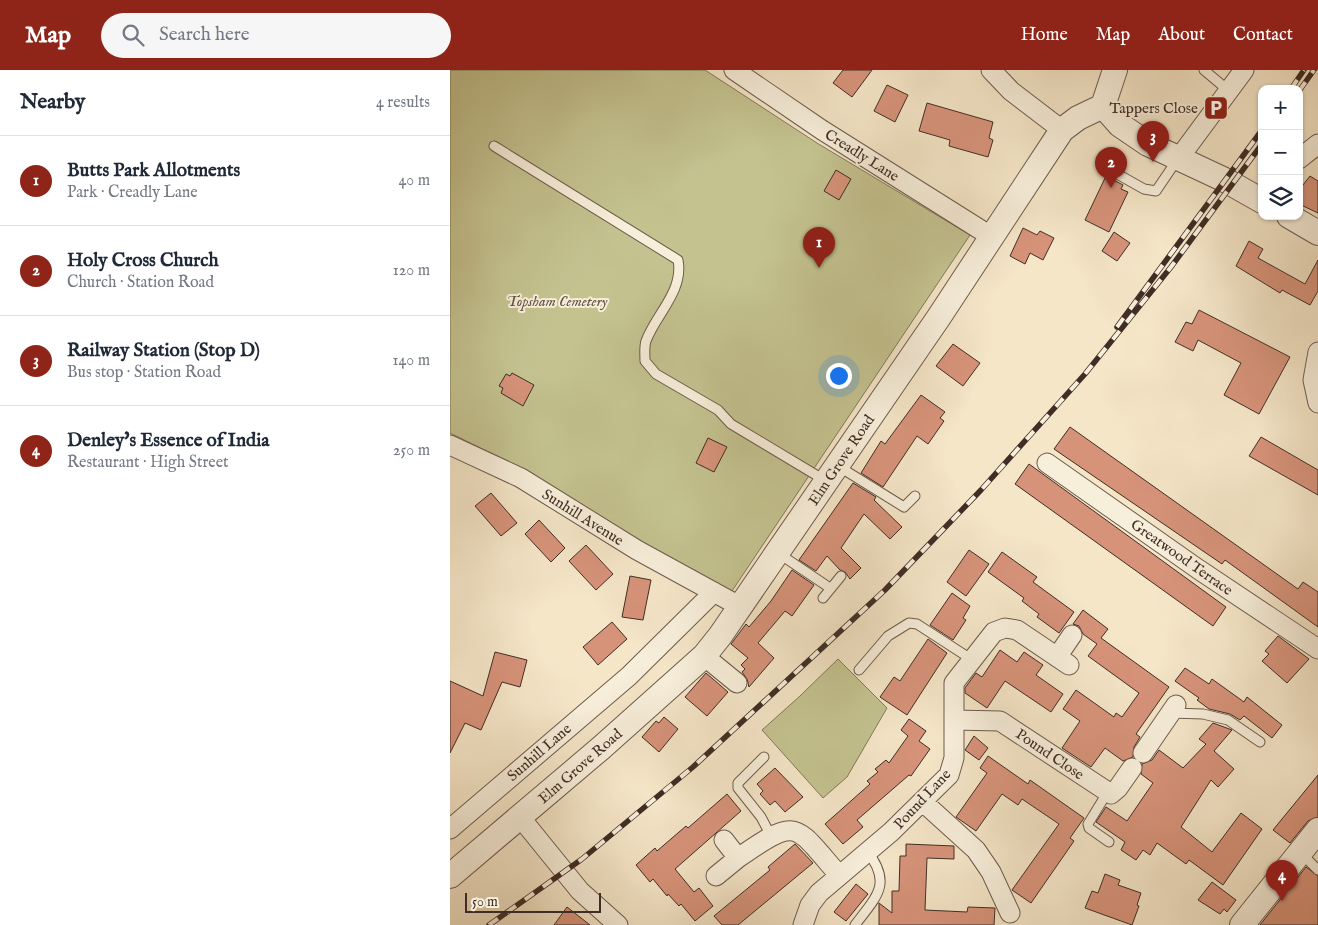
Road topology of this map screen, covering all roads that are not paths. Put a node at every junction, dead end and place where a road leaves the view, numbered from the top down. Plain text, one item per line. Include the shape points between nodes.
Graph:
1 (734, 70) edge
2 (991, 70) edge
3 (1116, 70) edge
4 (1204, 70) edge
5 (1244, 70) edge
6 (1229, 91) junction
7 (1103, 106) junction
8 (1062, 130) junction
9 (1318, 144) edge
10 (494, 146) dead end
11 (1303, 156) edge
12 (1179, 158) junction
13 (1112, 171) dead end
14 (1258, 199) edge
15 (1296, 220) edge
16 (1318, 233) edge
17 (992, 237) junction
18 (1318, 352) edge
19 (1318, 403) edge
20 (450, 445) edge
21 (1047, 463) dead end
22 (833, 474) junction
23 (915, 496) dead end
24 (778, 553) junction
25 (841, 576) dead end
26 (830, 588) junction
27 (714, 592) junction
28 (823, 598) dead end
29 (741, 607) junction
30 (1072, 635) dead end
31 (1318, 649) edge
32 (704, 656) junction
33 (971, 659) junction
34 (858, 670) dead end
35 (737, 683) dead end
36 (1173, 709) joint
37 (954, 720) junction
38 (1260, 742) dead end
39 (1143, 753) dead end
40 (764, 757) dead end
41 (1132, 768) dead end
42 (1108, 793) junction
43 (923, 802) junction
44 (520, 817) junction
45 (450, 829) edge
46 (1318, 830) edge
47 (771, 836) junction
48 (724, 840) dead end
49 (1109, 842) dead end
50 (867, 851) junction
51 (1300, 852) junction
52 (738, 858) junction
53 (1318, 870) edge
54 (839, 875) junction
55 (450, 876) edge
56 (716, 876) dead end
57 (1010, 913) dead end
58 (618, 925) edge
59 (803, 925) edge
60 (855, 925) edge
61 (1242, 925) edge

1 - 17 street, Creadly Lane via 822,130
2 - 8 street via 1011,91
3 - 7 street
4 - 6 lane
5 - 6 street
6 - 12 street
7 - 8 street, Elm Grove Road
7 - 12 street via 1120,126
8 - 17 street, Elm Grove Road
9 - 11 street
10 - 22 lane via 678,260 680,272 676,287 646,343 645,361 656,374 718,410 731,424
12 - 13 lane via 1156,191 1144,189
12 - 14 street
15 - 16 street
17 - 22 street, Elm Grove Road
18 - 19 street via 1313,380
20 - 27 street, Sunhill Avenue via 521,478 636,550
21 - 31 street, Greatwood Terrace
22 - 23 lane via 904,506
22 - 24 street, Elm Grove Road
24 - 26 lane
24 - 29 street, Elm Grove Road
25 - 26 lane
26 - 28 lane
27 - 29 street, Sunhill Avenue
27 - 45 street, Sunhill Lane via 629,676
29 - 32 street, Elm Grove Road
30 - 33 street, Pound Lane via 1063,661 1017,630 1005,628 994,632
32 - 35 street
32 - 44 street, Elm Grove Road
33 - 34 lane via 917,624 910,623 888,636
33 - 37 street, Pound Lane via 954,683
36 - 38 lane via 1228,720
36 - 39 street
37 - 42 street, Pound Close via 1000,721
37 - 43 street, Pound Lane via 953,768
40 - 47 lane via 738,783 738,788 761,817
41 - 42 street via 1118,788
42 - 49 lane via 1088,824
43 - 50 street, Pound Lane
43 - 57 street via 976,850 991,872
44 - 55 street, Elm Grove Road
44 - 58 street via 580,890
46 - 51 street
47 - 52 street
47 - 54 street via 792,829 802,833
48 - 52 street
50 - 54 street, Pound Lane
50 - 60 lane via 877,863 881,877 879,892
51 - 53 lane
51 - 61 street
52 - 56 street
54 - 59 street, Pound Lane via 810,905

